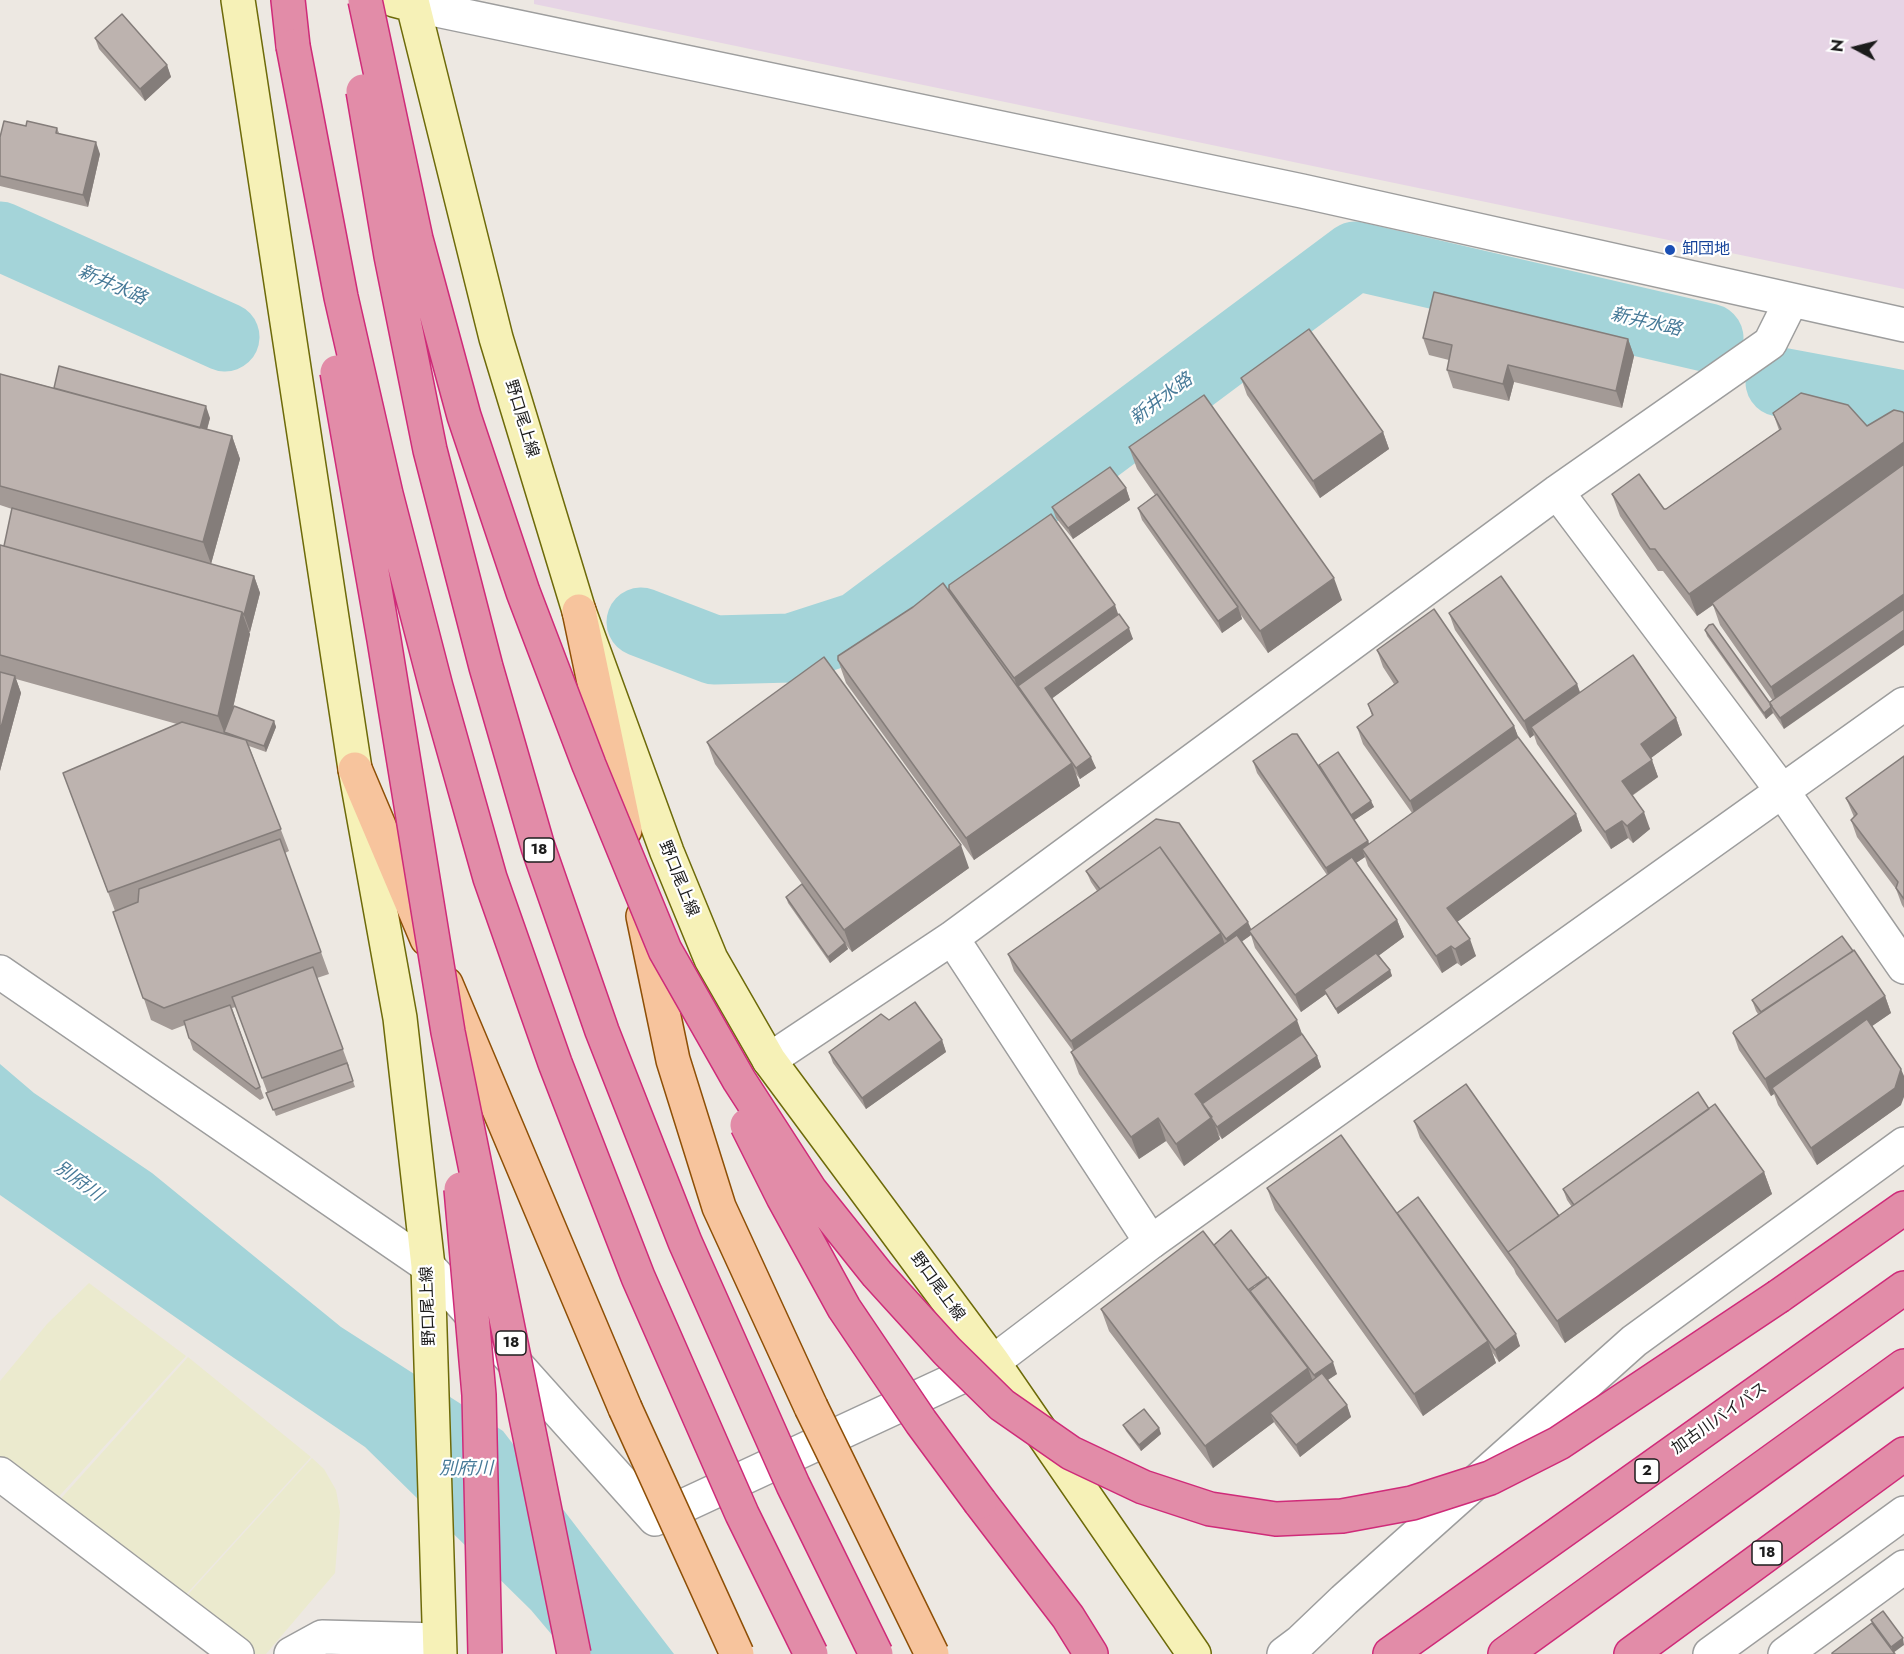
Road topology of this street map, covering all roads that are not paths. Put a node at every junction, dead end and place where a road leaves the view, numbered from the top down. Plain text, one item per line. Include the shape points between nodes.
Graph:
1 (238, 0) edge
2 (288, 0) edge
3 (348, 0) edge
4 (365, 0) edge
5 (407, 2) edge
6 (293, 46) junction
7 (1791, 301) junction
8 (1904, 325) edge
9 (1557, 492) junction
10 (579, 611) junction
11 (1904, 704) edge
12 (355, 769) junction
13 (1783, 792) junction
14 (952, 938) junction
15 (665, 950) junction
16 (1904, 967) edge
17 (0, 972) edge
18 (448, 1032) junction
19 (768, 1060) junction
20 (1904, 1144) edge
21 (1904, 1208) edge
22 (1151, 1242) junction
23 (428, 1266) junction
24 (1904, 1288) edge
25 (993, 1362) junction
26 (1904, 1366) edge
27 (1904, 1454) edge
28 (0, 1474) edge
29 (1904, 1513) edge
30 (1904, 1568) edge
31 (439, 1647) edge
32 (237, 1654) edge
33 (291, 1654) edge
34 (485, 1654) edge
35 (574, 1654) edge
36 (738, 1654) edge
37 (810, 1654) edge
38 (876, 1654) edge
39 (932, 1654) edge
40 (1091, 1654) edge
41 (1194, 1654) edge
42 (1284, 1654) edge
43 (1390, 1654) edge
44 (1505, 1654) edge
45 (1631, 1654) edge
46 (1710, 1654) edge
47 (1785, 1654) edge

1 - 12 main road, 野口尾上線
2 - 6 highway, 18
3 - 38 highway, 18, bridge via 391,255 430,450 538,847 602,1031 685,1242 793,1485
4 - 15 highway, bridge via 416,239 464,416 527,603
5 - 7 street via 1302,191
5 - 10 main road, 野口尾上線 via 496,338
6 - 18 highway, 18, bridge via 324,300
6 - 37 highway, 18, bridge via 341,297 386,494 490,878 555,1063 638,1277 742,1514
7 - 8 street
7 - 9 street via 1770,343
9 - 13 street
9 - 14 street
10 - 19 main road, 野口尾上線 via 667,852 711,959
10 - 39 main road, bridge via 673,1060 719,1206 811,1407
11 - 13 street
12 - 23 main road, 野口尾上線 via 400,1018
12 - 36 main road, bridge via 625,1408
13 - 16 street
13 - 22 street
14 - 19 street
14 - 22 street
15 - 21 highway, bridge via 739,1080 810,1190 947,1351 1002,1405 1071,1453 1143,1487 1210,1509 1276,1520 1342,1516 1412,1503 1490,1478 1559,1443
15 - 40 highway, bridge via 725,1082 844,1308 921,1422 1068,1617
17 - 23 street
18 - 34 highway, bridge via 479,1395
18 - 35 highway, 18, bridge
19 - 25 main road, 野口尾上線
20 - 42 street via 1634,1341
22 - 25 street
23 - 25 street via 655,1519
23 - 31 main road, 野口尾上線
24 - 43 highway, 加古川バイパス / 2
25 - 41 main road, 野口尾上線
26 - 44 highway
27 - 45 highway, 18
28 - 32 street
29 - 46 street
30 - 47 street
31 - 33 street via 322,1637

